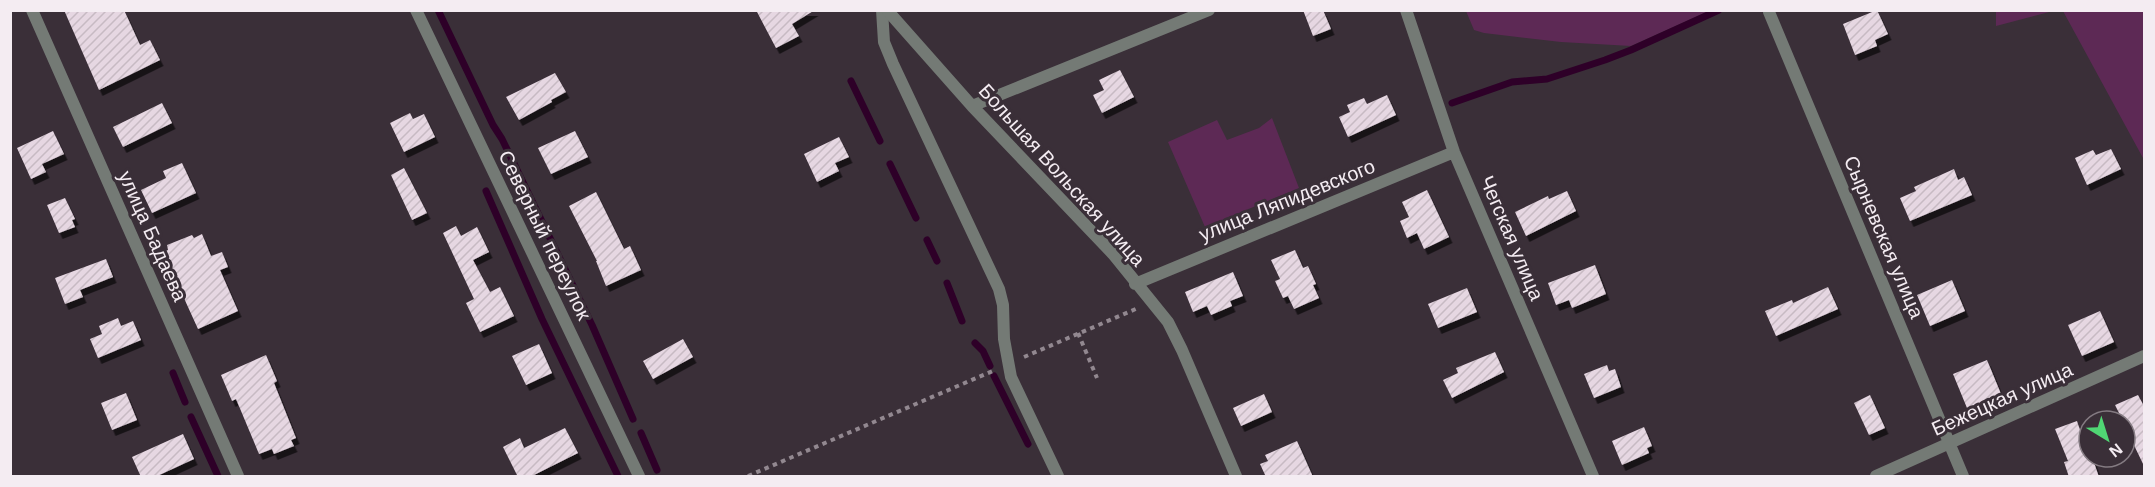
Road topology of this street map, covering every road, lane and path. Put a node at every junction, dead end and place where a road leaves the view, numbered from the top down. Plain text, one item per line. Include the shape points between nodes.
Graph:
1 (32, 10) edge
2 (416, 10) edge
3 (885, 10) edge
4 (1209, 10) edge
5 (1406, 10) edge
6 (1769, 12) dead end
7 (972, 106) junction
8 (1454, 152) junction
9 (1135, 284) junction
10 (1150, 303) junction
11 (1078, 333) junction
12 (2145, 356) edge
13 (1009, 364) junction
14 (1096, 378) dead end
15 (1948, 444) junction
16 (238, 477) edge
17 (639, 477) edge
18 (748, 477) edge
19 (1058, 477) edge
20 (1236, 477) edge
21 (1593, 477) edge
22 (1876, 477) edge
23 (1963, 477) edge

1 - 16 street, улица Бадаева
2 - 17 street, Северный переулок
3 - 7 street, Большая Вольская улица
3 - 13 street via 884,42 892,64 999,290
4 - 7 street
5 - 8 street, Чегская улица
6 - 15 street, Сырневская улица
7 - 9 street, Большая Вольская улица via 1113,254
8 - 9 street, улица Ляпидевского
8 - 21 street, Чегская улица
9 - 10 street, Большая Вольская улица
10 - 11 path
10 - 20 street, Большая Вольская улица via 1168,322 1182,350
11 - 13 path
11 - 14 path
12 - 15 street, Бежецкая улица
13 - 18 path
13 - 19 street via 1017,392
15 - 22 street, Бежецкая улица
15 - 23 street, Сырневская улица

